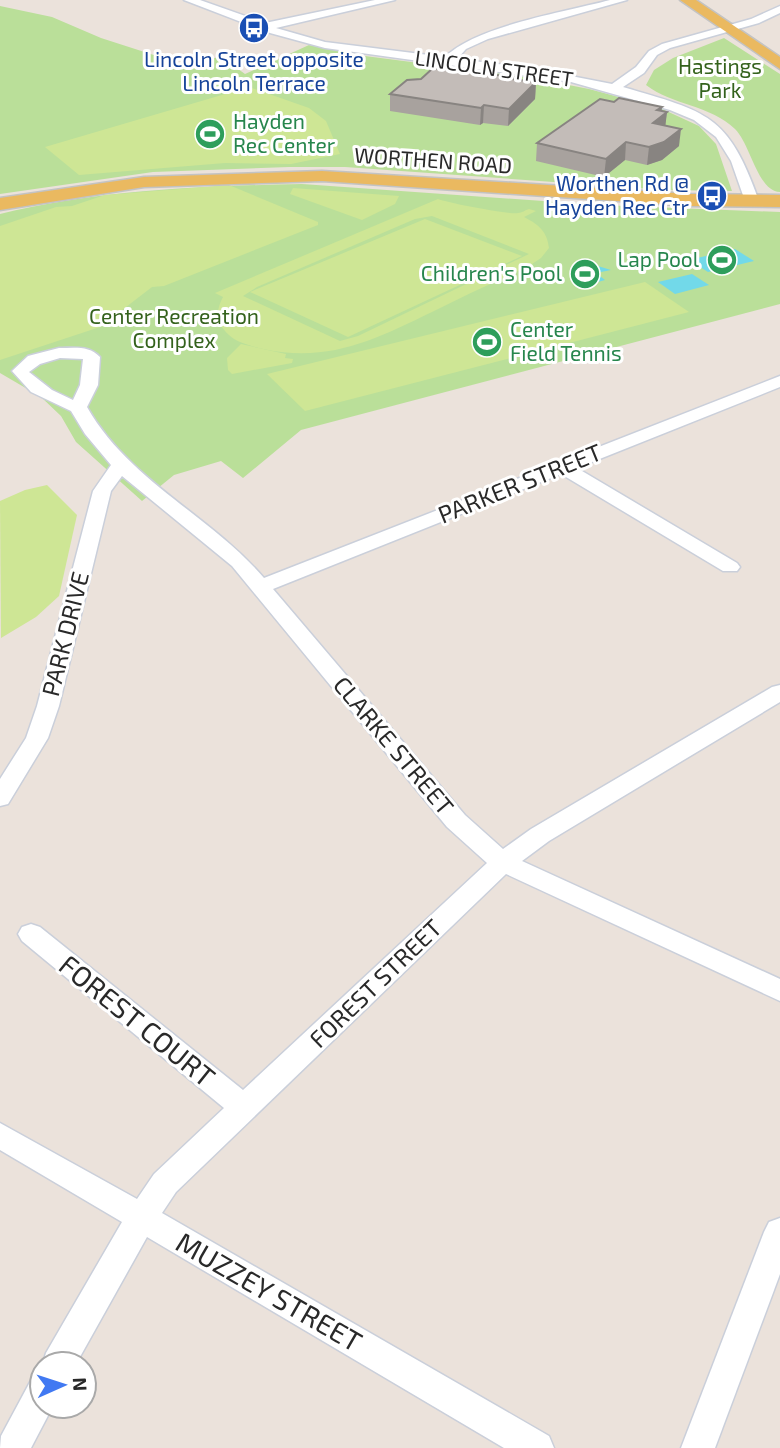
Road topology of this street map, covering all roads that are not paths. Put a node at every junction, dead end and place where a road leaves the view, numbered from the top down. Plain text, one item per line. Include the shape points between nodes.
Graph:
1 (189, 0) edge
2 (390, 0) edge
3 (622, 0) edge
4 (687, 0) edge
5 (780, 9) edge
6 (261, 27) junction
7 (728, 29) junction
8 (447, 62) junction
9 (780, 63) edge
10 (614, 88) junction
11 (752, 201) junction
12 (780, 201) edge
13 (0, 204) edge
14 (780, 381) edge
15 (78, 407) dead end
16 (120, 465) junction
17 (562, 467) junction
18 (730, 568) dead end
19 (260, 587) junction
20 (780, 692) edge
21 (0, 798) edge
22 (503, 862) junction
23 (31, 934) dead end
24 (780, 991) edge
25 (243, 1107) junction
26 (0, 1135) edge
27 (140, 1217) junction
28 (780, 1232) edge
29 (66, 1350) edge
30 (28, 1420) edge
31 (13, 1448) edge
32 (537, 1448) edge
33 (698, 1448) edge

1 - 6 street, LINCOLN STREET
2 - 6 street
3 - 8 street via 484,37 462,47
4 - 7 main road
5 - 7 street
6 - 8 street, LINCOLN STREET via 324,44
7 - 9 main road
7 - 10 street via 660,50
8 - 10 street, LINCOLN STREET
10 - 11 street, LINCOLN STREET via 686,111 714,128 729,143
11 - 12 main road, WORTHEN ROAD
11 - 13 main road, WORTHEN ROAD via 322,176 144,183
14 - 17 street, PARKER STREET
15 - 16 street, CLARKE STREET
16 - 19 street, CLARKE STREET via 239,562
16 - 21 street, PARK DRIVE via 102,491 37,738
17 - 18 street
17 - 19 street, PARKER STREET
19 - 22 street, CLARKE STREET via 456,821
20 - 22 street, FOREST STREET via 540,835
22 - 24 street, CLARKE STREET
22 - 25 street, FOREST STREET
23 - 25 street, FOREST COURT
25 - 27 street, FOREST STREET via 165,1183
26 - 27 street, MUZZEY STREET
27 - 29 street, FOREST STREET
27 - 32 street, MUZZEY STREET
28 - 33 street
30 - 31 street

